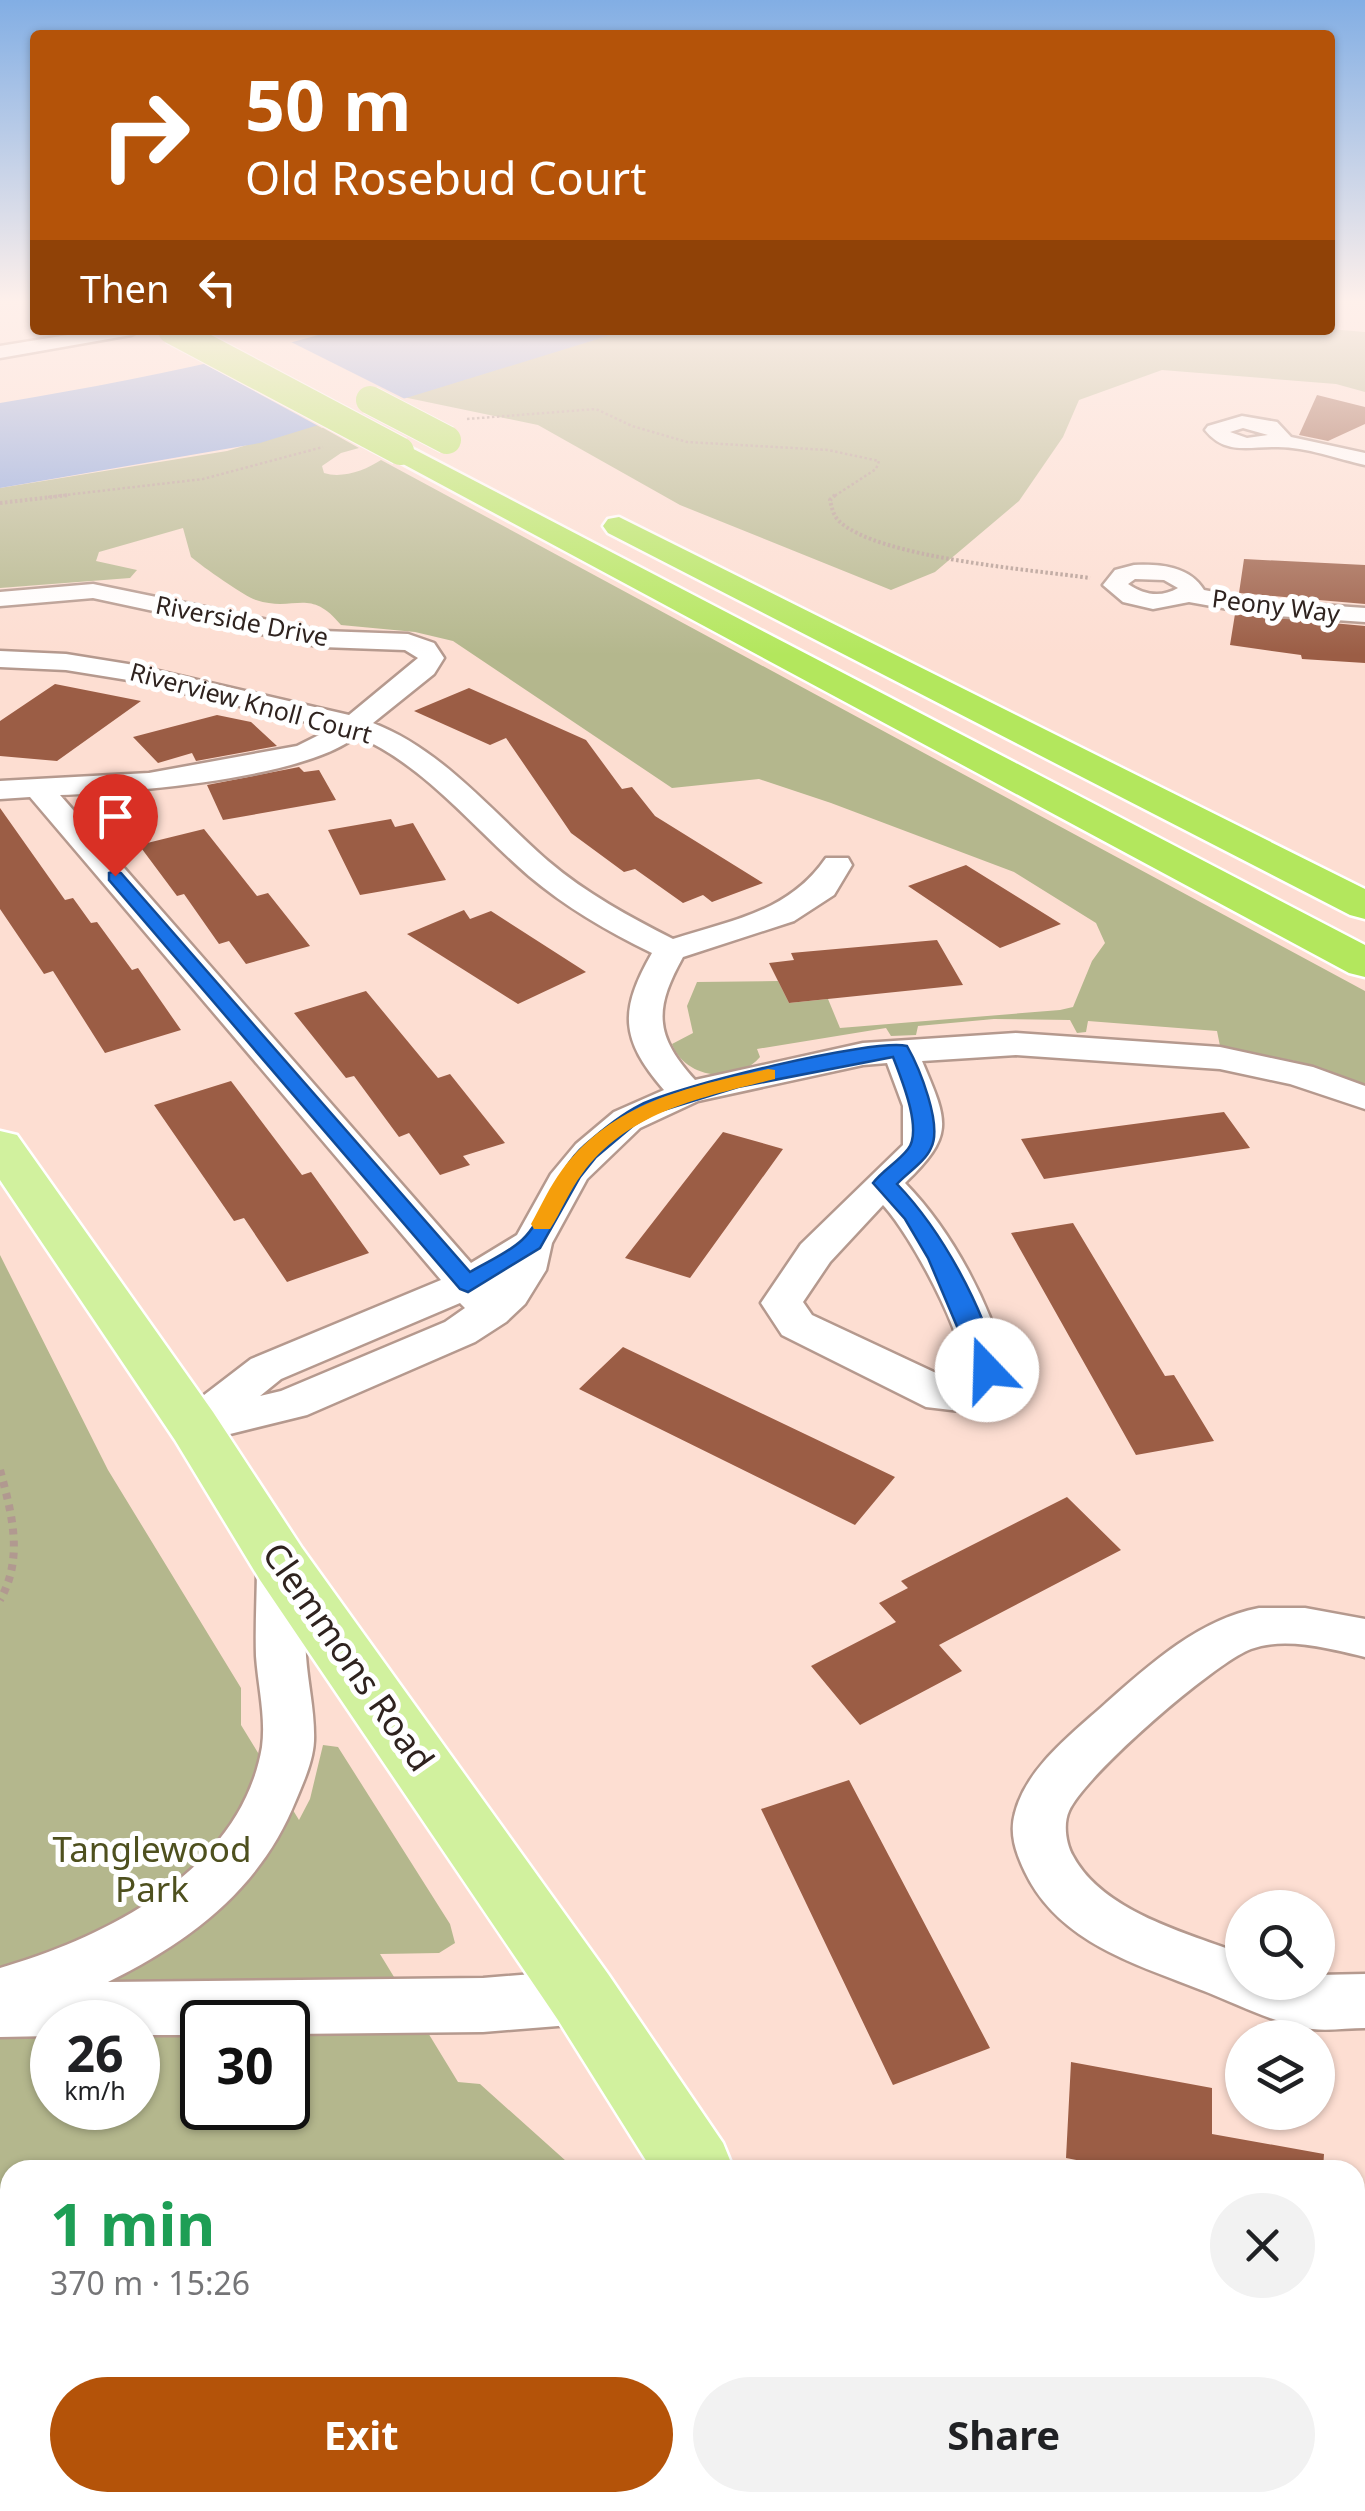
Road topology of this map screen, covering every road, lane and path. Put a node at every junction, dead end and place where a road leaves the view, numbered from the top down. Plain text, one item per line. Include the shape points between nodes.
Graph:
1 (344, 421) edge
2 (431, 421) edge
3 (511, 421) edge
4 (622, 421) edge
5 (454, 430) junction
6 (1278, 440) dead end
7 (328, 446) dead end
8 (1365, 459) edge
9 (552, 492) dead end
10 (0, 503) edge
11 (586, 510) dead end
12 (1116, 582) joint
13 (0, 599) edge
14 (1365, 616) edge
15 (0, 659) edge
16 (352, 726) junction
17 (40, 789) junction
18 (0, 790) edge
19 (837, 865) dead end
20 (1365, 906) edge
21 (670, 950) junction
22 (1365, 963) edge
23 (900, 1050) junction
24 (687, 1094) junction
25 (1365, 1098) edge
26 (0, 1144) edge
27 (884, 1183) junction
28 (479, 1298) junction
29 (194, 1426) junction
30 (0, 1470) edge
31 (280, 1564) junction
32 (0, 1600) edge
33 (1365, 1638) edge
34 (1225, 1972) edge
35 (0, 1994) edge
36 (583, 1997) junction
37 (1305, 2000) edge
38 (1365, 2002) edge
39 (0, 2010) edge
40 (689, 2160) edge

1 - 22 highway, bridge
2 - 5 highway, bridge
3 - 5 path
4 - 12 path via 688,442 866,455 879,461 876,469 830,500 836,517 857,532 930,552
5 - 9 highway
6 - 8 street
7 - 10 path via 216,476
11 - 20 highway
12 - 14 street, Peony Way via 1139,599 1188,595
13 - 16 street, Riverside Drive via 93,590 322,639 426,648 430,663
15 - 16 street, Riverview Knoll Court via 127,669
16 - 17 street, Riverside Drive via 305,753 259,764 149,782
16 - 21 street, Riverview Knoll Court via 415,756 582,903
17 - 18 street, Riverside Drive
17 - 28 street
19 - 21 street via 823,888 783,914
21 - 24 street via 645,993 643,1029 661,1066
23 - 24 street
23 - 25 street via 1053,1045 1220,1058
23 - 27 street via 924,1136 920,1149
24 - 28 street via 627,1120 589,1152 532,1243 511,1294
26 - 29 main road, Clemmons Road
27 - 27 street via 782,1303 796,1325 941,1396 975,1390 987,1370 982,1351 940,1258
28 - 29 street via 460,1332 292,1404
29 - 31 main road, Clemmons Road
30 - 32 path via 16,1551
31 - 35 street via 288,1743 271,1806 201,1893 132,1942
31 - 36 main road, Clemmons Road
33 - 34 street via 1277,1626 1226,1637 1099,1741 1043,1806 1038,1835 1044,1856 1081,1906
36 - 39 street
36 - 40 main road, Clemmons Road
37 - 38 street

